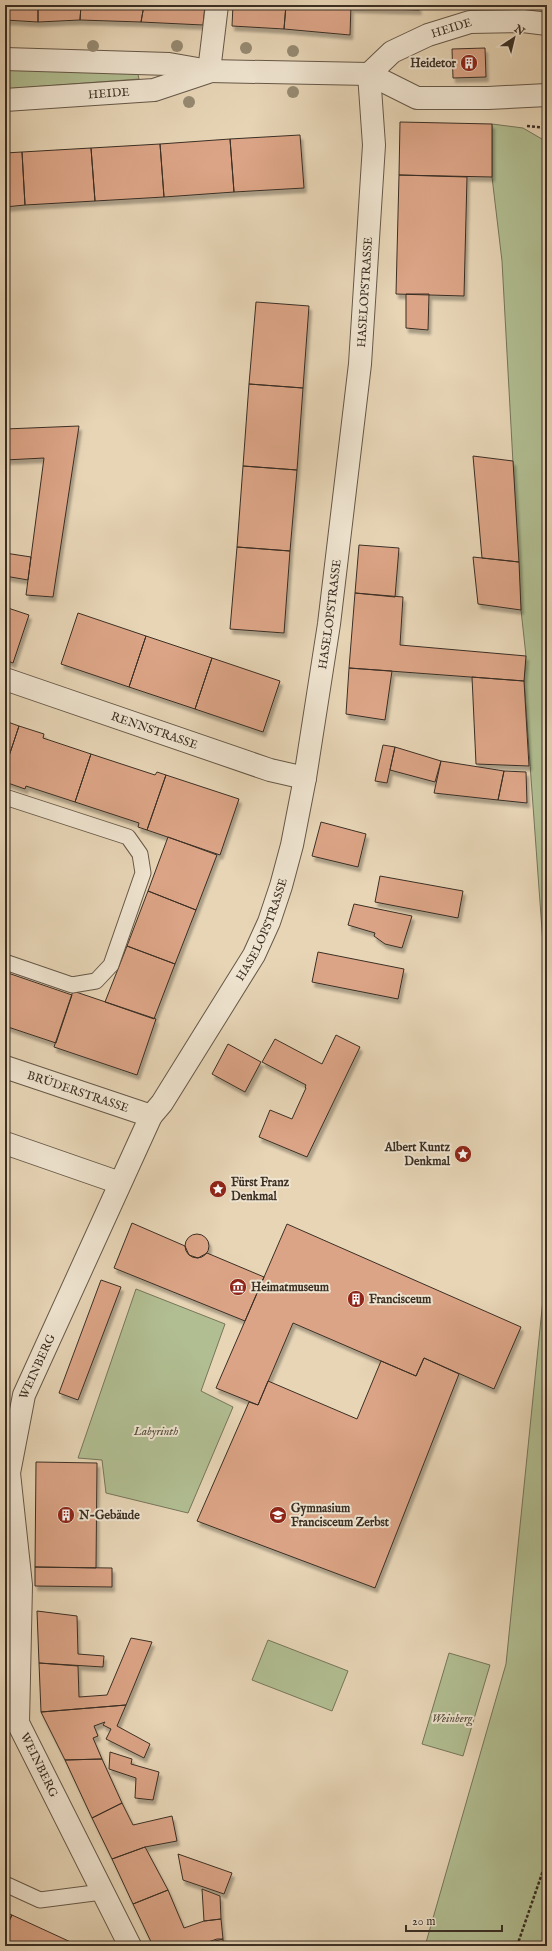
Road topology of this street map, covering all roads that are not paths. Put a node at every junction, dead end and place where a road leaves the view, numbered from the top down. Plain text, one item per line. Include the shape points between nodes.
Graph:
1 (217, 5) edge
2 (547, 24) edge
3 (5, 59) edge
4 (209, 71) junction
5 (369, 74) junction
6 (547, 95) edge
7 (5, 100) edge
8 (5, 679) edge
9 (305, 778) junction
10 (5, 797) edge
11 (5, 962) edge
12 (5, 1067) edge
13 (151, 1116) junction
14 (5, 1143) edge
15 (120, 1183) junction
16 (11, 1720) edge
17 (5, 1884) edge
18 (102, 1892) junction
19 (130, 1946) edge

1 - 4 street
2 - 5 street, HEIDE via 524,21 470,22 428,35 392,52
3 - 4 street, HEIDE via 169,64
4 - 5 street, HEIDE
4 - 7 street, HEIDE via 154,90
5 - 6 street, HEIDE via 417,98
5 - 9 street, HASELOPSTRASSE via 374,145 360,364 329,624
8 - 9 street, RENNSTRASSE via 270,770
9 - 13 street, HASELOPSTRASSE via 281,886 254,955 162,1103
10 - 11 lane via 128,837 140,854 143,873 111,965 96,981 72,985
12 - 13 street, BRÜDERSTRASSE
13 - 15 street, WEINBERG
14 - 15 street
15 - 16 street, WEINBERG via 22,1403 9,1473 21,1584
16 - 18 street, WEINBERG
17 - 18 lane via 40,1900
18 - 19 street, WEINBERG

